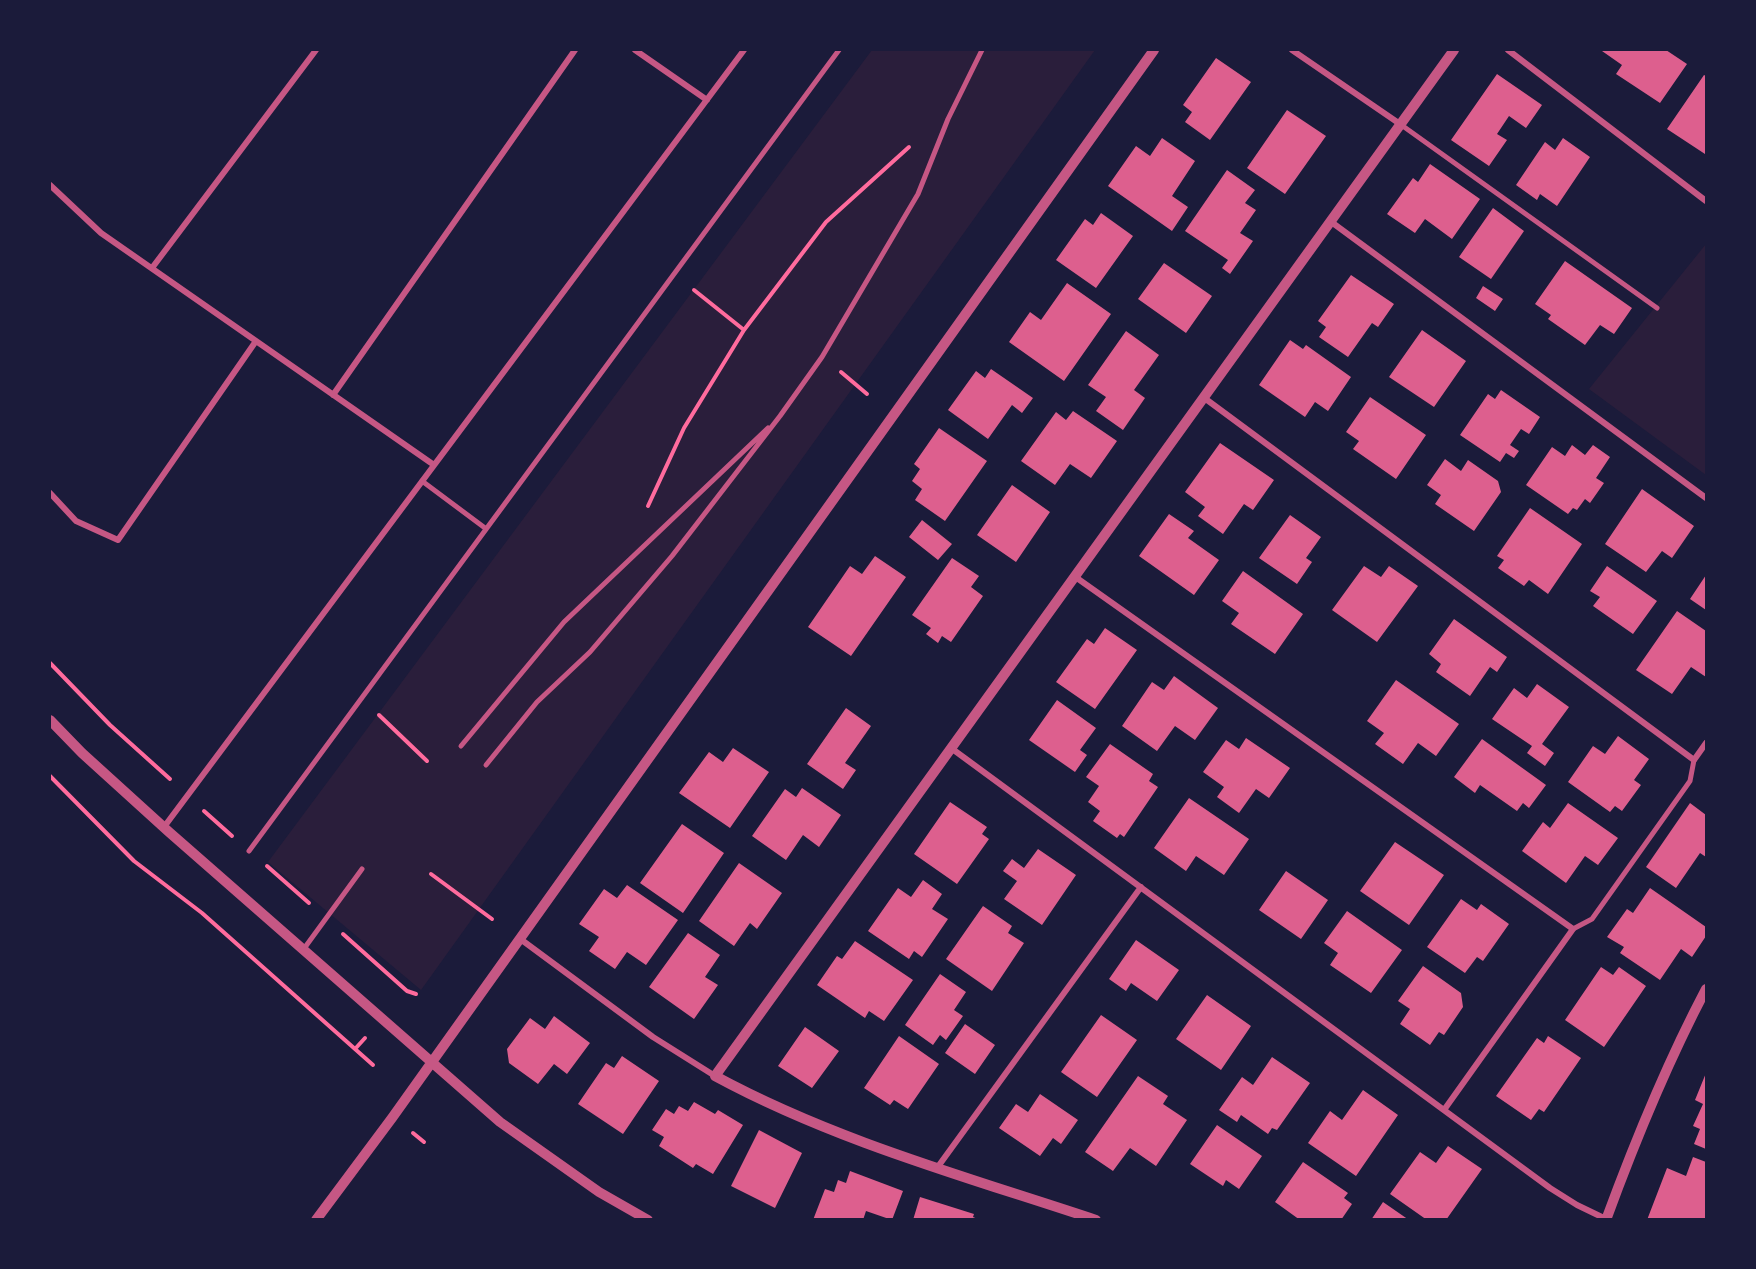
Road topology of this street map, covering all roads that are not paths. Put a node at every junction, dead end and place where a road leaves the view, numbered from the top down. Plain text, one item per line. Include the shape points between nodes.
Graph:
1 (316, 50) edge
2 (575, 50) edge
3 (635, 50) edge
4 (744, 50) edge
5 (839, 50) edge
6 (982, 50) edge
7 (1154, 50) edge
8 (1292, 50) edge
9 (1454, 50) edge
10 (1508, 50) edge
11 (706, 100) junction
12 (1400, 124) junction
13 (50, 185) edge
14 (1707, 201) edge
15 (1330, 221) junction
16 (152, 268) junction
17 (1657, 308) dead end
18 (256, 341) junction
19 (333, 395) junction
20 (1203, 397) junction
21 (780, 416) junction
22 (434, 465) junction
23 (422, 481) junction
24 (50, 492) edge
25 (1707, 498) edge
26 (485, 528) junction
27 (1074, 576) junction
28 (50, 720) edge
29 (1707, 743) edge
30 (461, 746) dead end
31 (951, 748) junction
32 (1694, 760) junction
33 (486, 765) dead end
34 (164, 827) junction
35 (249, 851) dead end
36 (362, 869) dead end
37 (1141, 887) junction
38 (1573, 929) junction
39 (519, 938) junction
40 (303, 950) junction
41 (1707, 989) edge
42 (430, 1062) junction
43 (715, 1076) junction
44 (1444, 1110) junction
45 (937, 1168) junction
46 (1607, 1219) edge
47 (316, 1220) edge
48 (648, 1220) edge
49 (1096, 1220) edge

1 - 16 street
2 - 19 street
3 - 11 street
4 - 11 street
5 - 26 street
6 - 21 street via 948,119 918,194 822,357
7 - 39 street
8 - 12 street
9 - 12 street
10 - 14 street
11 - 22 street
12 - 15 street
12 - 17 street
13 - 16 street via 101,232
15 - 20 street
15 - 25 street
16 - 18 street
18 - 19 street
18 - 24 street via 118,540 76,521
19 - 22 street
20 - 27 street
20 - 32 street
21 - 30 street via 564,622
21 - 33 street via 672,556 590,652 537,702
22 - 23 street
23 - 26 street
23 - 34 street
26 - 35 street
27 - 31 street
27 - 38 street
28 - 34 street
29 - 32 street
31 - 37 street
31 - 43 street
32 - 38 street via 1690,781 1592,919
34 - 40 street
36 - 40 street
37 - 44 street
37 - 45 street
38 - 44 street
39 - 42 street
39 - 43 street via 653,1037
40 - 42 street
41 - 46 street via 1657,1092
42 - 47 street
42 - 48 street via 519,1137 598,1192
43 - 45 street via 847,1138
44 - 46 street via 1563,1197
45 - 49 street

